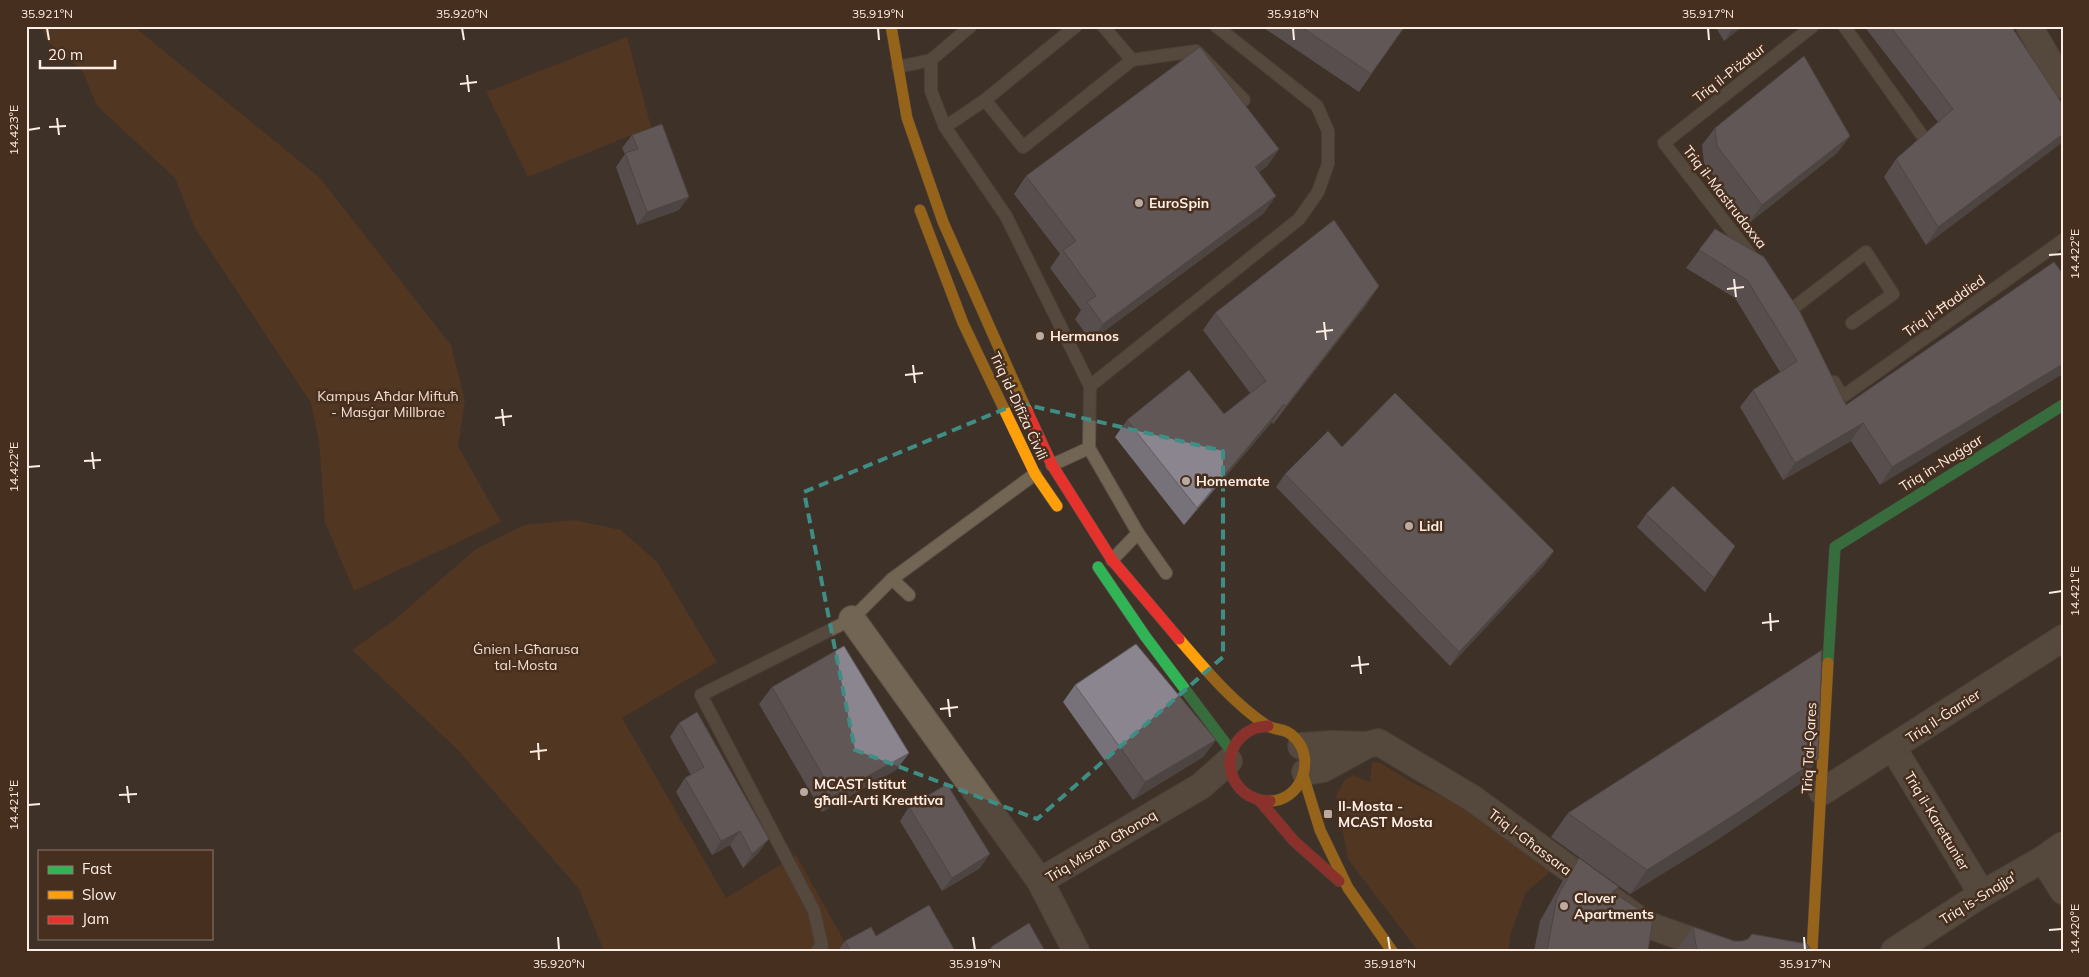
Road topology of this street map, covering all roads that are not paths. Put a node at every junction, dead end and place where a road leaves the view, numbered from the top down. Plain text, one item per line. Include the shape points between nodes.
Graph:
1 (891, 26) edge
2 (970, 26) edge
3 (1076, 26) edge
4 (1103, 26) edge
5 (1216, 26) edge
6 (1813, 26) edge
7 (1844, 26) edge
8 (2028, 26) edge
9 (931, 60) junction
10 (1132, 60) junction
11 (898, 67) junction
12 (2063, 85) edge
13 (985, 100) junction
14 (1244, 100) edge
15 (945, 127) junction
16 (1921, 134) edge
17 (1664, 143) joint
18 (915, 197) dead end
19 (2063, 240) edge
20 (1762, 269) edge
21 (1792, 309) edge
22 (1852, 323) dead end
23 (1828, 373) edge
24 (1090, 386) junction
25 (2062, 408) edge
26 (1089, 448) junction
27 (1052, 465) junction
28 (1035, 474) junction
29 (1062, 514) dead end
30 (1138, 533) junction
31 (1835, 547) joint
32 (1090, 555) dead end
33 (1112, 560) junction
34 (1166, 573) dead end
35 (892, 579) junction
36 (909, 595) dead end
37 (852, 619) junction
38 (2063, 638) edge
39 (1268, 726) junction
40 (1373, 743) junction
41 (1301, 746) junction
42 (1892, 748) junction
43 (1230, 756) junction
44 (1304, 775) junction
45 (1202, 786) junction
46 (1822, 792) junction
47 (1252, 798) junction
48 (2053, 852) edge
49 (1040, 881) junction
50 (1348, 888) junction
51 (2063, 891) edge
52 (1982, 894) junction
53 (817, 951) edge
54 (1076, 951) edge
55 (1392, 951) edge
56 (1722, 951) edge
57 (1812, 951) edge
58 (1894, 951) edge

1 - 11 main road, Triq id-Difiża Ċivili
2 - 9 lane
3 - 13 lane
4 - 10 lane
5 - 24 lane via 1317,106 1328,131 1328,164 1318,192 1299,218
6 - 17 lane, Triq il-Piżatur
7 - 16 lane
8 - 12 street
9 - 11 lane
9 - 15 lane via 931,91
10 - 13 lane via 1023,147
10 - 14 lane via 1196,51
11 - 27 main road, Triq id-Difiża Ċivili via 907,118 943,222
13 - 15 lane
15 - 24 lane via 1006,216
17 - 20 lane, Triq il-Mastrudaxxa
18 - 28 main road, Triq id-Difiża Ċivili via 963,323
19 - 23 lane, Triq il-Ħaddied via 1842,397
21 - 22 lane via 1866,252 1893,294
24 - 26 lane
25 - 31 main road, Triq in-Naġġar
26 - 27 lane
26 - 30 lane
27 - 33 main road, Triq id-Difiża Ċivili
28 - 29 main road, Triq id-Difiża Ċivili
28 - 35 lane
30 - 33 lane
30 - 34 lane
31 - 46 main road, Triq Tal-Qares
32 - 43 main road
33 - 39 main road, Triq id-Difiża Ċivili via 1221,688
35 - 36 lane
35 - 37 lane
37 - 49 street
37 - 53 lane via 701,695 814,911 822,946
38 - 42 street, Triq il-Ġarrier
39 - 41 main road, Triq id-Difiża Ċivili via 1284,729
39 - 43 main road via 1253,729 1240,738
40 - 41 street, Triq l-Għassara
40 - 44 street via 1323,769
40 - 56 street, Triq l-Għassara via 1472,798 1645,924
41 - 44 main road via 1306,758
42 - 46 street, Triq il-Ġarrier
42 - 52 street, Triq il-Karettunier
43 - 45 street, Triq Misraħ Għonoq
43 - 47 main road via 1230,772 1235,782
44 - 47 main road via 1290,795 1275,801
44 - 50 main road via 1320,830
45 - 47 street
45 - 49 street, Triq Misraħ Għonoq
46 - 57 main road, Triq Tal-Qares
47 - 50 main road via 1294,841
48 - 51 street
48 - 52 street, Triq is-Snajja'
49 - 54 street, Triq Misraħ Għonoq
50 - 55 main road
52 - 58 street, Triq is-Snajja'

